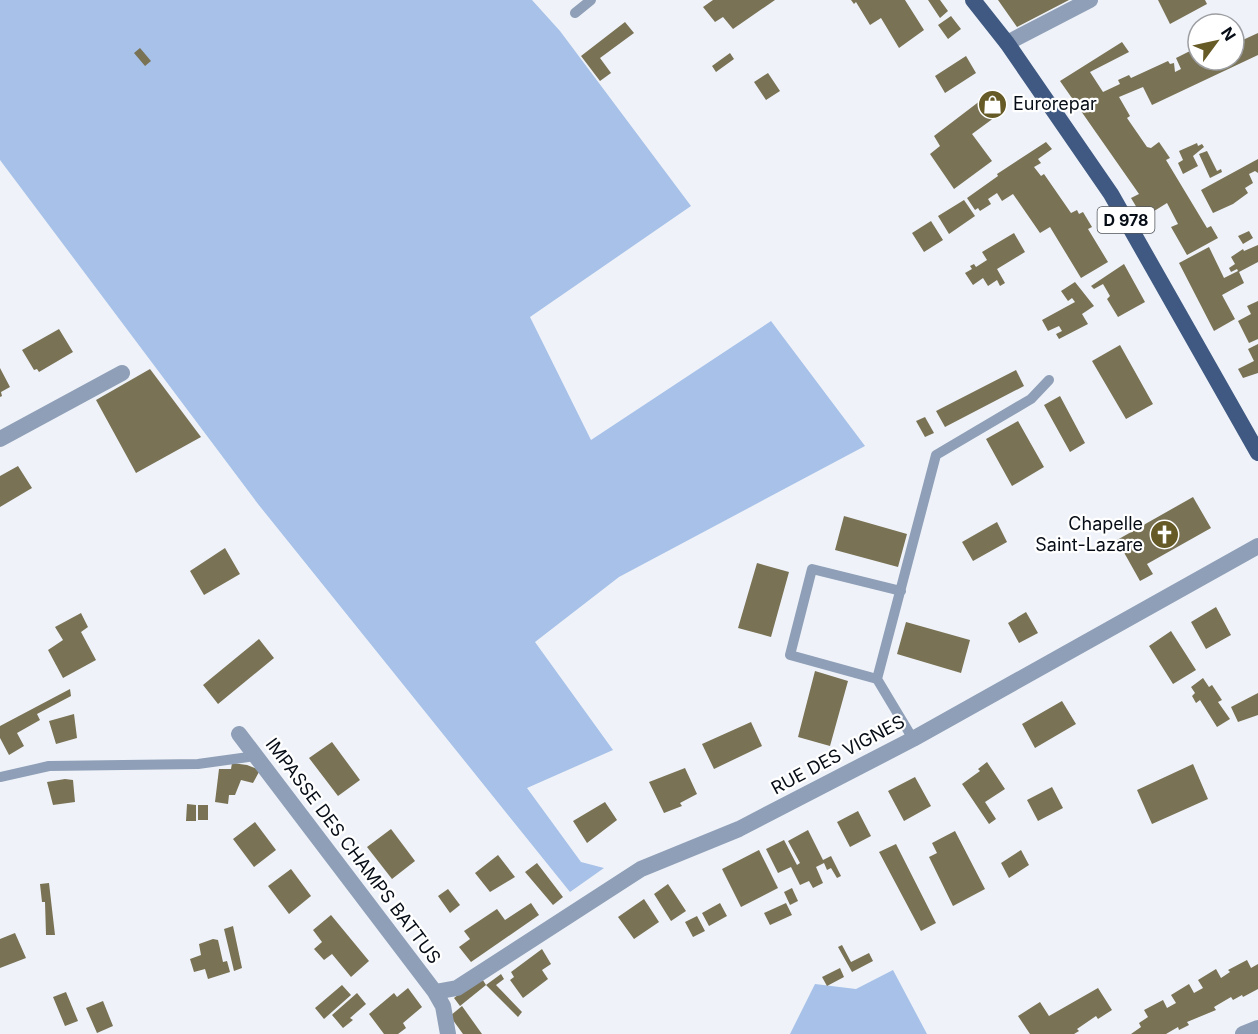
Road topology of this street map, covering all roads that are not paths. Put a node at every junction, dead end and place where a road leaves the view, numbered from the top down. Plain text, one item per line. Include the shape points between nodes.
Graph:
1 (591, 0) edge
2 (973, 0) edge
3 (1090, 0) edge
4 (575, 13) dead end
5 (1007, 43) junction
6 (122, 373) dead end
7 (1049, 380) dead end
8 (0, 439) edge
9 (1258, 453) edge
10 (1258, 546) edge
11 (901, 591) junction
12 (877, 679) junction
13 (239, 734) dead end
14 (913, 739) junction
15 (256, 756) junction
16 (0, 777) edge
17 (435, 992) junction
18 (1258, 1028) edge
19 (448, 1034) edge
20 (1243, 1034) edge

1 - 4 lane
2 - 5 main road, D 978
3 - 5 street
5 - 9 main road, D 978 via 1111,194
6 - 8 street
7 - 11 lane via 1031,399 936,455
10 - 14 street, RUE DES VIGNES
11 - 12 lane
11 - 12 lane via 812,569 790,655
12 - 14 lane
13 - 15 street, IMPASSE DES CHAMPS BATTUS
14 - 17 street, RUE DES VIGNES via 738,829 641,869 457,988
15 - 16 lane via 198,764 49,766
15 - 17 street, IMPASSE DES CHAMPS BATTUS
17 - 19 street, IMPASSE DES CHAMPS BATTUS via 443,1006
18 - 20 street

